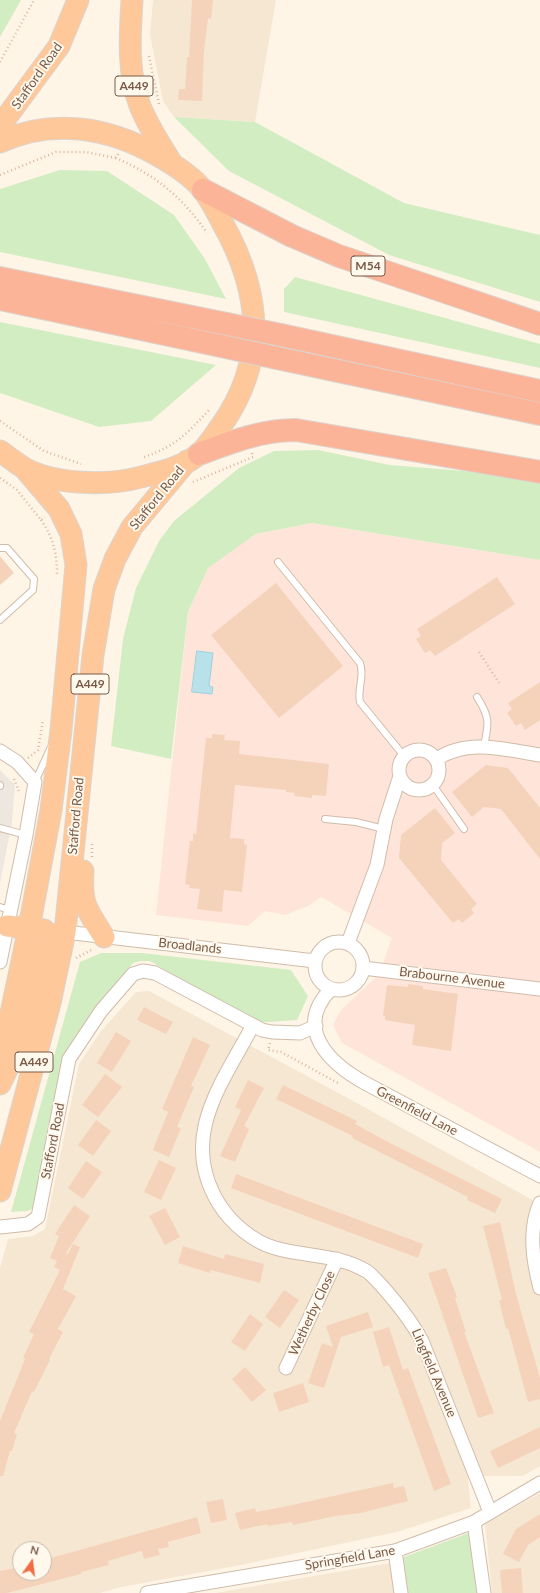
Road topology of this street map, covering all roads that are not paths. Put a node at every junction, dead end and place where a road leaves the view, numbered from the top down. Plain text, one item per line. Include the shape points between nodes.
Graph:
1 (78, 0) edge
2 (132, 0) edge
3 (0, 126) edge
4 (0, 142) edge
5 (172, 163) junction
6 (203, 190) junction
7 (0, 278) edge
8 (0, 299) edge
9 (540, 324) edge
10 (540, 391) edge
11 (540, 414) edge
12 (0, 452) edge
13 (193, 458) junction
14 (25, 469) junction
15 (540, 472) edge
16 (0, 548) edge
17 (278, 562) dead end
18 (0, 620) edge
19 (477, 697) dead end
20 (61, 730) junction
21 (484, 746) junction
22 (0, 750) edge
23 (540, 755) edge
24 (404, 756) junction
25 (437, 759) junction
26 (81, 768) junction
27 (400, 776) junction
28 (34, 782) junction
29 (433, 785) junction
30 (418, 790) junction
31 (392, 802) junction
32 (325, 819) dead end
33 (0, 828) edge
34 (384, 829) junction
35 (464, 829) dead end
36 (26, 835) junction
37 (6, 914) edge
38 (29, 928) junction
39 (65, 932) junction
40 (104, 937) junction
41 (348, 943) junction
42 (1, 953) edge
43 (315, 961) junction
44 (363, 968) junction
45 (540, 988) edge
46 (331, 989) junction
47 (253, 1025) junction
48 (316, 1026) junction
49 (0, 1065) edge
50 (0, 1084) edge
51 (540, 1176) edge
52 (0, 1191) edge
53 (540, 1203) edge
54 (0, 1227) edge
55 (337, 1259) junction
56 (540, 1288) edge
57 (286, 1368) dead end
58 (540, 1483) edge
59 (490, 1512) junction
60 (474, 1522) junction
61 (395, 1551) junction
62 (147, 1593) edge
63 (401, 1593) edge
64 (484, 1593) edge

1 - 3 highway, Stafford Road via 59,46
2 - 5 highway, A449 via 130,58 133,82 144,114
4 - 5 highway via 24,133 71,127 124,138
5 - 6 highway, Stafford Road
6 - 9 highway, M54 via 292,236 339,256
6 - 13 highway, Stafford Road via 236,247 246,276 252,305 255,342 250,368 235,403 218,430
7 - 10 highway, bridge
8 - 11 highway, bridge
12 - 14 highway
13 - 14 highway via 156,473 111,483 51,478
13 - 15 highway via 248,436 278,430 296,430
13 - 26 highway, Stafford Road / A449 via 132,527 115,559 104,589 92,655
14 - 20 highway, Stafford Road / A449 via 59,509 74,549 76,572
16 - 18 lane via 8,548 34,579 33,590
17 - 24 lane via 360,663 363,670 358,694 360,702
19 - 21 lane via 488,715 489,723
20 - 28 lane
20 - 38 highway, Stafford Road / A449 via 51,810
21 - 23 street
21 - 25 street via 448,751
22 - 28 street via 19,765
24 - 25 street via 421,749 428,751
24 - 27 street via 400,762
25 - 29 street via 440,766 439,776
26 - 38 highway via 65,820 44,915 38,923
26 - 39 highway, Stafford Road / A449
26 - 40 highway via 85,846 82,891 85,906
27 - 30 street via 406,785
27 - 31 street
28 - 36 street
29 - 30 street
29 - 35 lane
30 - 31 street
31 - 34 street
32 - 34 lane via 356,822
33 - 36 lane
34 - 41 street via 377,865
36 - 37 street
37 - 38 highway
37 - 42 street
38 - 39 highway
38 - 49 highway, Stafford Road / A449
39 - 40 street, Broadlands
39 - 50 highway via 57,934 41,955 15,1053
39 - 52 highway, Stafford Road / A449 via 50,1003
40 - 43 street, Broadlands
41 - 43 street via 341,941 327,944
41 - 44 street via 360,953
43 - 46 street via 320,981
44 - 45 street, Brabourne Avenue
44 - 46 street via 358,981 352,986
46 - 48 street, Greenfield Lane via 323,997
47 - 48 street via 272,1032 300,1033
47 - 54 street, Stafford Road via 155,973 143,971 133,974 101,1011 69,1059 38,1217 28,1224
47 - 55 street, Lingfield Avenue via 208,1110 201,1148 205,1176 226,1216 249,1235 274,1248
48 - 51 street, Greenfield Lane via 321,1046 331,1060 346,1072
53 - 56 street via 532,1244
55 - 57 street, Wetherby Close
55 - 59 street, Lingfield Avenue via 369,1273 412,1322 422,1341
58 - 59 street, Springfield Lane
59 - 60 street, Springfield Lane
60 - 61 street, Springfield Lane
60 - 64 street
61 - 62 street, Springfield Lane
61 - 63 street

